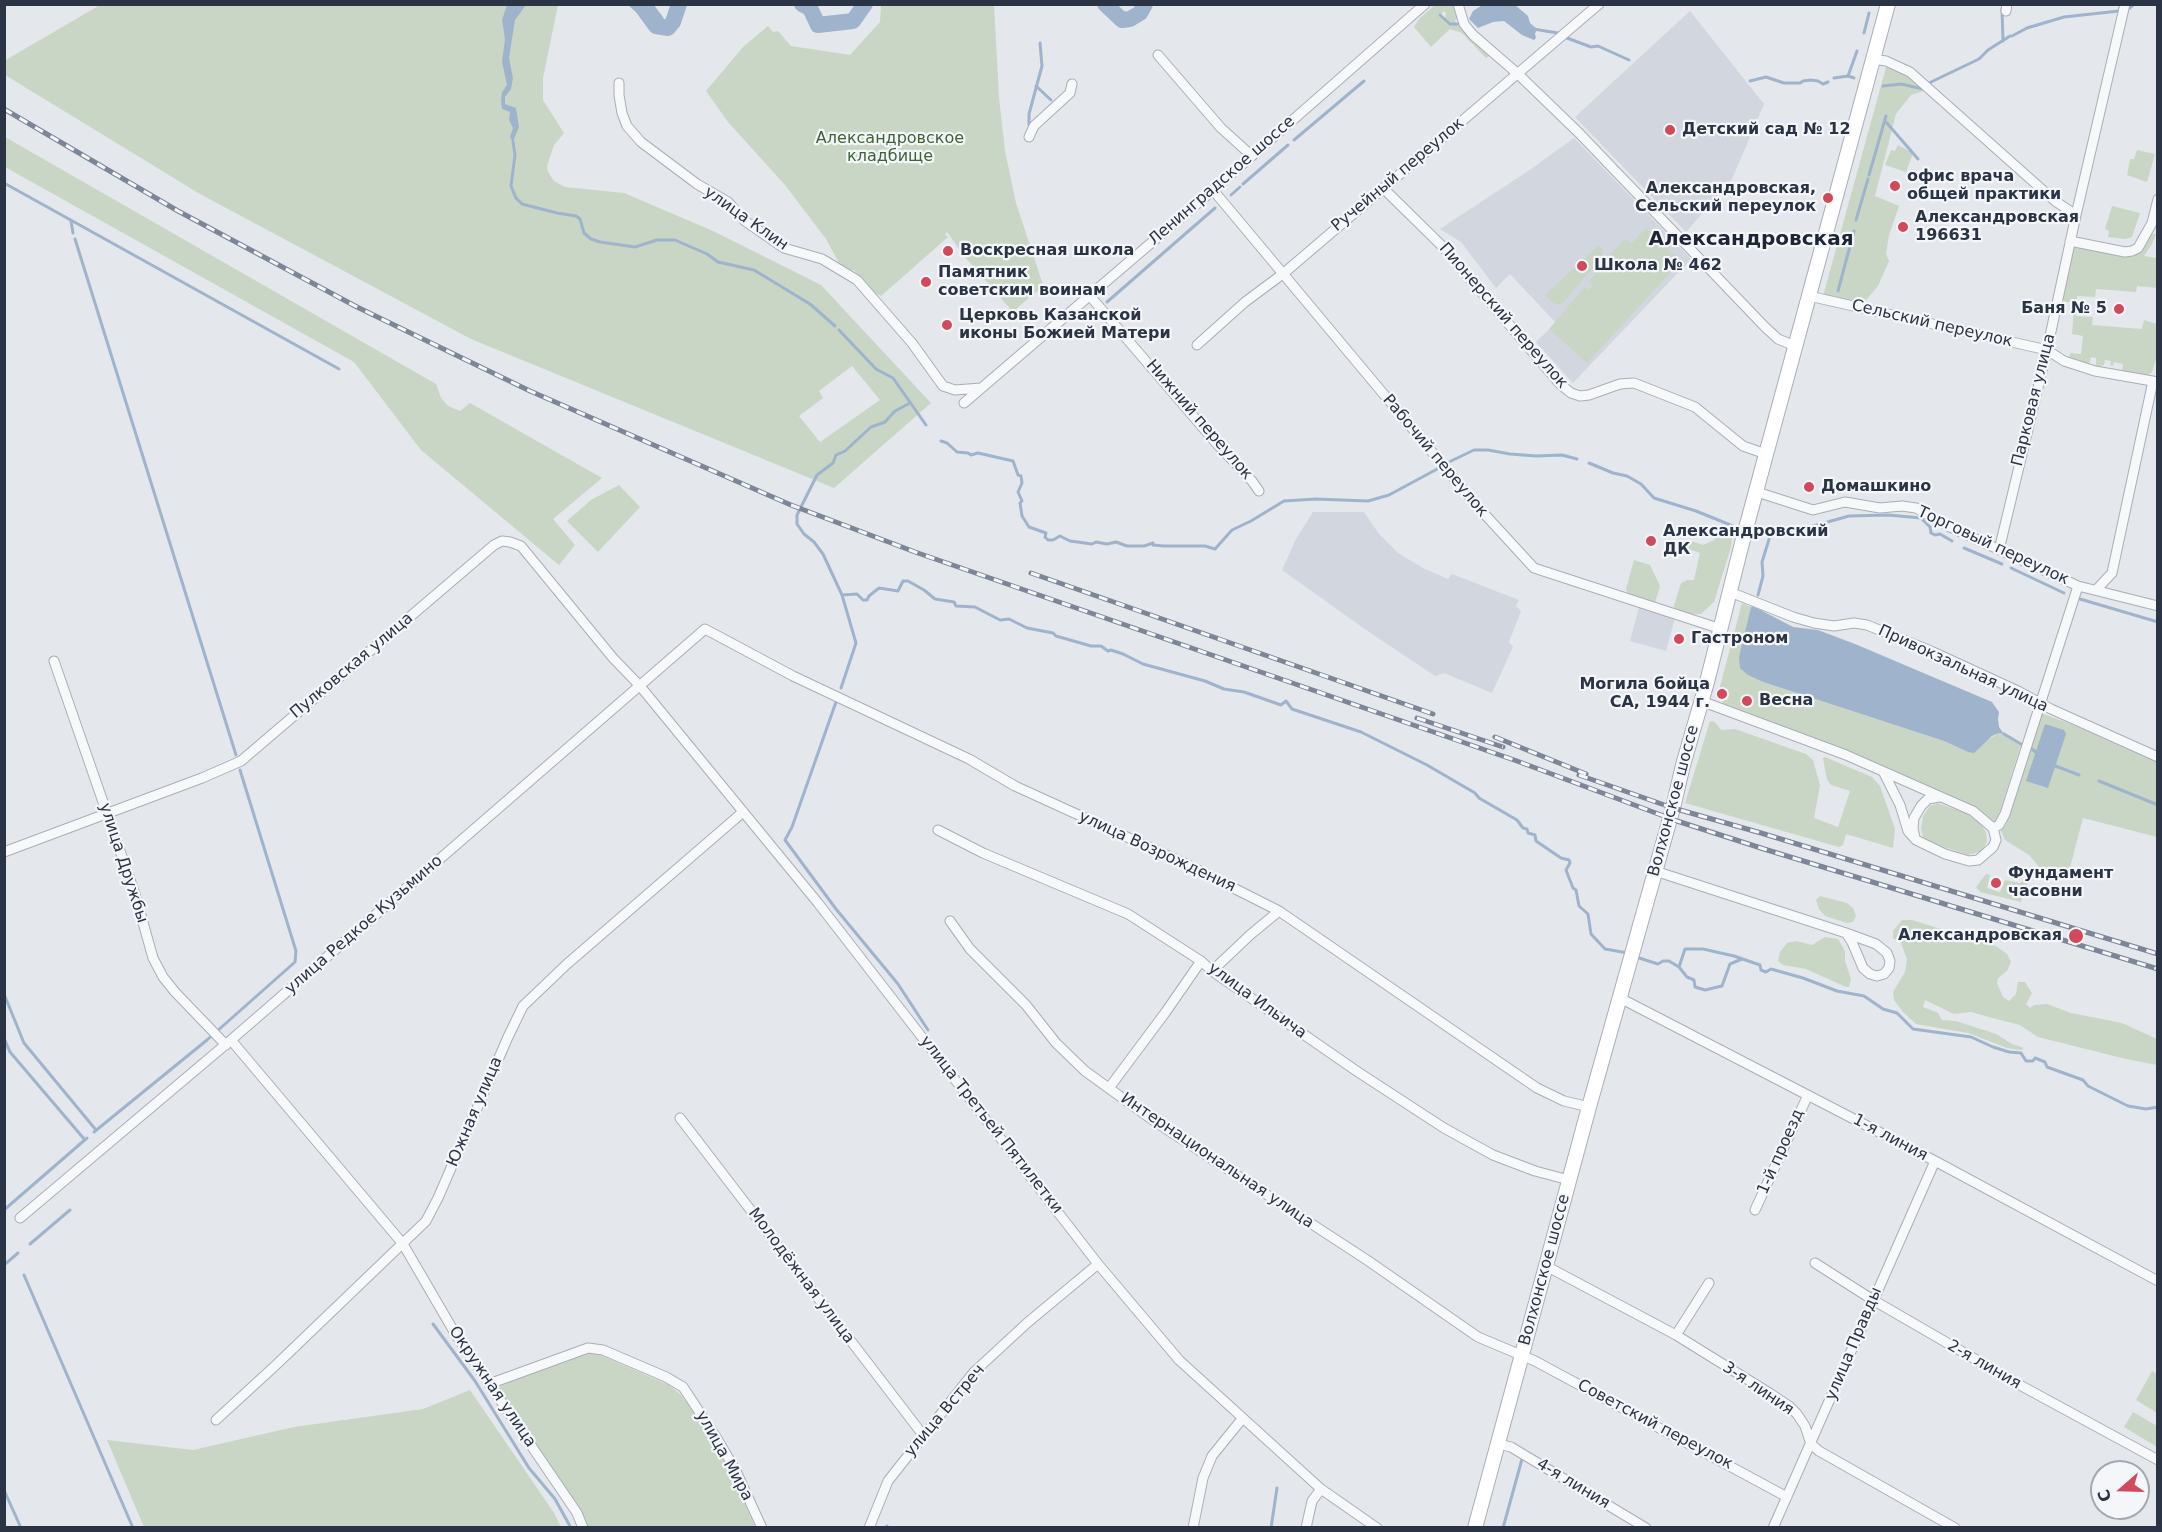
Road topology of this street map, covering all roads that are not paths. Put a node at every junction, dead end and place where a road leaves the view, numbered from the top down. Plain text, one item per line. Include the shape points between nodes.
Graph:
1 (1425, 4) edge
2 (1458, 4) edge
3 (1599, 4) edge
4 (1888, 4) edge
5 (2126, 4) edge
6 (1158, 55) dead end
7 (1874, 59) junction
8 (1518, 74) junction
9 (620, 83) dead end
10 (1072, 84) dead end
11 (1029, 137) dead end
12 (1252, 156) junction
13 (1383, 188) junction
14 (1213, 190) junction
15 (2157, 199) edge
16 (2076, 214) junction
17 (2070, 241) junction
18 (1284, 273) junction
19 (1090, 296) junction
20 (1809, 296) junction
21 (1197, 345) dead end
22 (1795, 346) junction
23 (2047, 350) junction
24 (2155, 382) edge
25 (981, 388) junction
26 (964, 403) dead end
27 (1766, 454) junction
28 (1259, 491) dead end
29 (1757, 492) junction
30 (1999, 550) junction
31 (2078, 586) junction
32 (2097, 589) junction
33 (1730, 592) junction
34 (2157, 606) edge
35 (705, 629) joint
36 (1721, 629) junction
37 (54, 662) dead end
38 (640, 686) junction
39 (1701, 701) junction
40 (2039, 704) junction
41 (2157, 756) edge
42 (1884, 773) junction
43 (1939, 797) junction
44 (742, 812) junction
45 (107, 814) junction
46 (1993, 828) junction
47 (938, 830) dead end
48 (1916, 840) junction
49 (4, 852) edge
50 (1655, 871) junction
51 (1279, 911) junction
52 (950, 921) dead end
53 (1846, 933) junction
54 (1201, 961) junction
55 (1212, 971) junction
56 (1620, 998) junction
57 (229, 1042) junction
58 (1108, 1088) junction
59 (1808, 1095) junction
60 (1589, 1107) junction
61 (680, 1118) dead end
62 (1935, 1161) junction
63 (1569, 1180) junction
64 (1755, 1210) dead end
65 (20, 1218) dead end
66 (403, 1244) junction
67 (1815, 1263) dead end
68 (1098, 1264) junction
69 (1546, 1266) junction
70 (2157, 1281) edge
71 (1709, 1283) dead end
72 (1873, 1300) junction
73 (1676, 1335) junction
74 (1522, 1355) junction
75 (489, 1384) junction
76 (216, 1419) dead end
77 (1242, 1419) junction
78 (923, 1435) junction
79 (1498, 1444) junction
80 (1812, 1444) junction
81 (2157, 1460) edge
82 (1321, 1489) junction
83 (1787, 1497) junction
84 (583, 1527) edge
85 (762, 1527) edge
86 (869, 1527) edge
87 (1194, 1527) edge
88 (1306, 1527) edge
89 (1377, 1527) edge
90 (1475, 1527) edge
91 (1646, 1527) edge
92 (1773, 1527) edge
93 (1955, 1527) edge

1 - 12 street, Ленинградское шоссе
2 - 8 street via 1473,35
3 - 8 street, Ручейный переулок
4 - 7 main road, Волхонское шоссе
5 - 16 street, Парковая улица
6 - 12 street via 1221,128
7 - 16 street via 1903,68 1919,80 2055,201
7 - 20 main road, Волхонское шоссе
8 - 13 street, Ручейный переулок
8 - 22 street via 1765,327 1778,339
9 - 25 street, улица Клин via 622,113 641,142 728,202 745,221 784,248 822,259 857,280 944,386 955,390
10 - 11 street via 1070,93 1034,126
12 - 14 street, Ленинградское шоссе
13 - 18 street, Ручейный переулок
13 - 27 street, Пионерский переулок via 1442,246 1570,393 1589,395 1634,383 1695,407 1743,446
14 - 18 street, Рабочий переулок
14 - 19 street, Ленинградское шоссе
15 - 17 street via 2152,223 2138,248 2132,251
16 - 17 street, Парковая улица
17 - 23 street, Парковая улица
18 - 21 street, Ручейный переулок
18 - 36 street, Рабочий переулок via 1364,373 1534,568
19 - 25 street, Ленинградское шоссе
19 - 28 street, Нижний переулок
20 - 22 main road, Волхонское шоссе
20 - 23 street, Сельский переулок
22 - 27 main road, Волхонское шоссе
23 - 24 street, Сельский переулок via 2064,361 2095,371
23 - 30 street, Парковая улица
24 - 32 street via 2112,573
25 - 26 street, Ленинградское шоссе
27 - 29 main road, Волхонское шоссе
29 - 30 street, Торговый переулок via 1813,510 1845,502 1916,508
29 - 33 main road, Волхонское шоссе
30 - 31 street, Торговый переулок
31 - 32 street, Торговый переулок
31 - 40 street
32 - 34 street, Торговый переулок
33 - 36 main road, Волхонское шоссе
33 - 40 street, Привокзальная улица via 1814,622 1867,625 1931,651
35 - 38 street, улица Редкое Кузьмино
35 - 51 street, улица Возрождения via 793,676 969,759 1015,786
36 - 39 main road, Волхонское шоссе
37 - 45 street, улица Дружбы
38 - 44 street, улица Третьей Пятилетки
38 - 45 street, Пулковская улица via 521,546 502,542 241,761
38 - 57 street, улица Редкое Кузьмино
39 - 42 street
39 - 50 main road, Волхонское шоссе
40 - 41 street, Привокзальная улица
40 - 46 street via 2002,821
42 - 43 street
42 - 48 street via 1908,831
43 - 46 street via 1973,811
43 - 48 street via 1928,799 1914,818
44 - 66 street, Южная улица via 523,1006 438,1198 426,1221
44 - 68 street, улица Третьей Пятилетки via 867,964
45 - 49 street, Пулковская улица
45 - 57 street, улица Дружбы via 153,958 193,1013
46 - 48 street via 1993,847 1978,860 1958,858
47 - 54 street, улица Ильича via 1128,914
50 - 53 street
50 - 56 main road, Волхонское шоссе
51 - 55 street
51 - 60 street, улица Возрождения via 1537,1088
52 - 58 street, Интернациональная улица via 970,949 1026,1005 1056,1044
53 - 53 street via 1863,968 1870,974 1884,974 1890,968 1887,953 1876,944
54 - 55 street, улица Ильича
54 - 58 street
55 - 63 street, улица Ильича via 1444,1128 1493,1155
56 - 59 street, 1-я линия
56 - 60 main road, Волхонское шоссе
57 - 65 street, улица Редкое Кузьмино
57 - 66 street, улица Дружбы
58 - 74 street, Интернациональная улица via 1478,1337
59 - 62 street, 1-я линия
59 - 64 street, 1-й проезд
60 - 63 main road, Волхонское шоссе
61 - 78 street, Молодёжная улица
62 - 70 street, 1-я линия
62 - 72 street, улица Правды
63 - 69 main road, Волхонское шоссе
66 - 75 street, Окружная улица
66 - 76 street, Южная улица
67 - 72 street, 2-я линия
68 - 77 street, улица Третьей Пятилетки via 1179,1360
68 - 78 street, улица Встреч via 974,1372
69 - 73 street, 3-я линия
69 - 74 main road, Волхонское шоссе
71 - 73 street
72 - 80 street, улица Правды
72 - 81 street, 2-я линия
73 - 80 street, 3-я линия via 1789,1406
74 - 79 main road, Волхонское шоссе
74 - 83 street, Советский переулок
75 - 84 street, Окружная улица
75 - 85 street, улица Мира via 588,1348 603,1350 666,1377 683,1387 736,1471
77 - 82 street, улица Третьей Пятилетки
77 - 87 street via 1212,1456 1203,1478
78 - 86 street, улица Встреч via 888,1481
79 - 90 main road, Волхонское шоссе
79 - 91 street, 4-я линия via 1511,1447
80 - 83 street, улица Правды
80 - 93 street, 3-я линия
82 - 88 street via 1312,1501
82 - 89 street, улица Третьей Пятилетки
83 - 92 street, улица Правды

